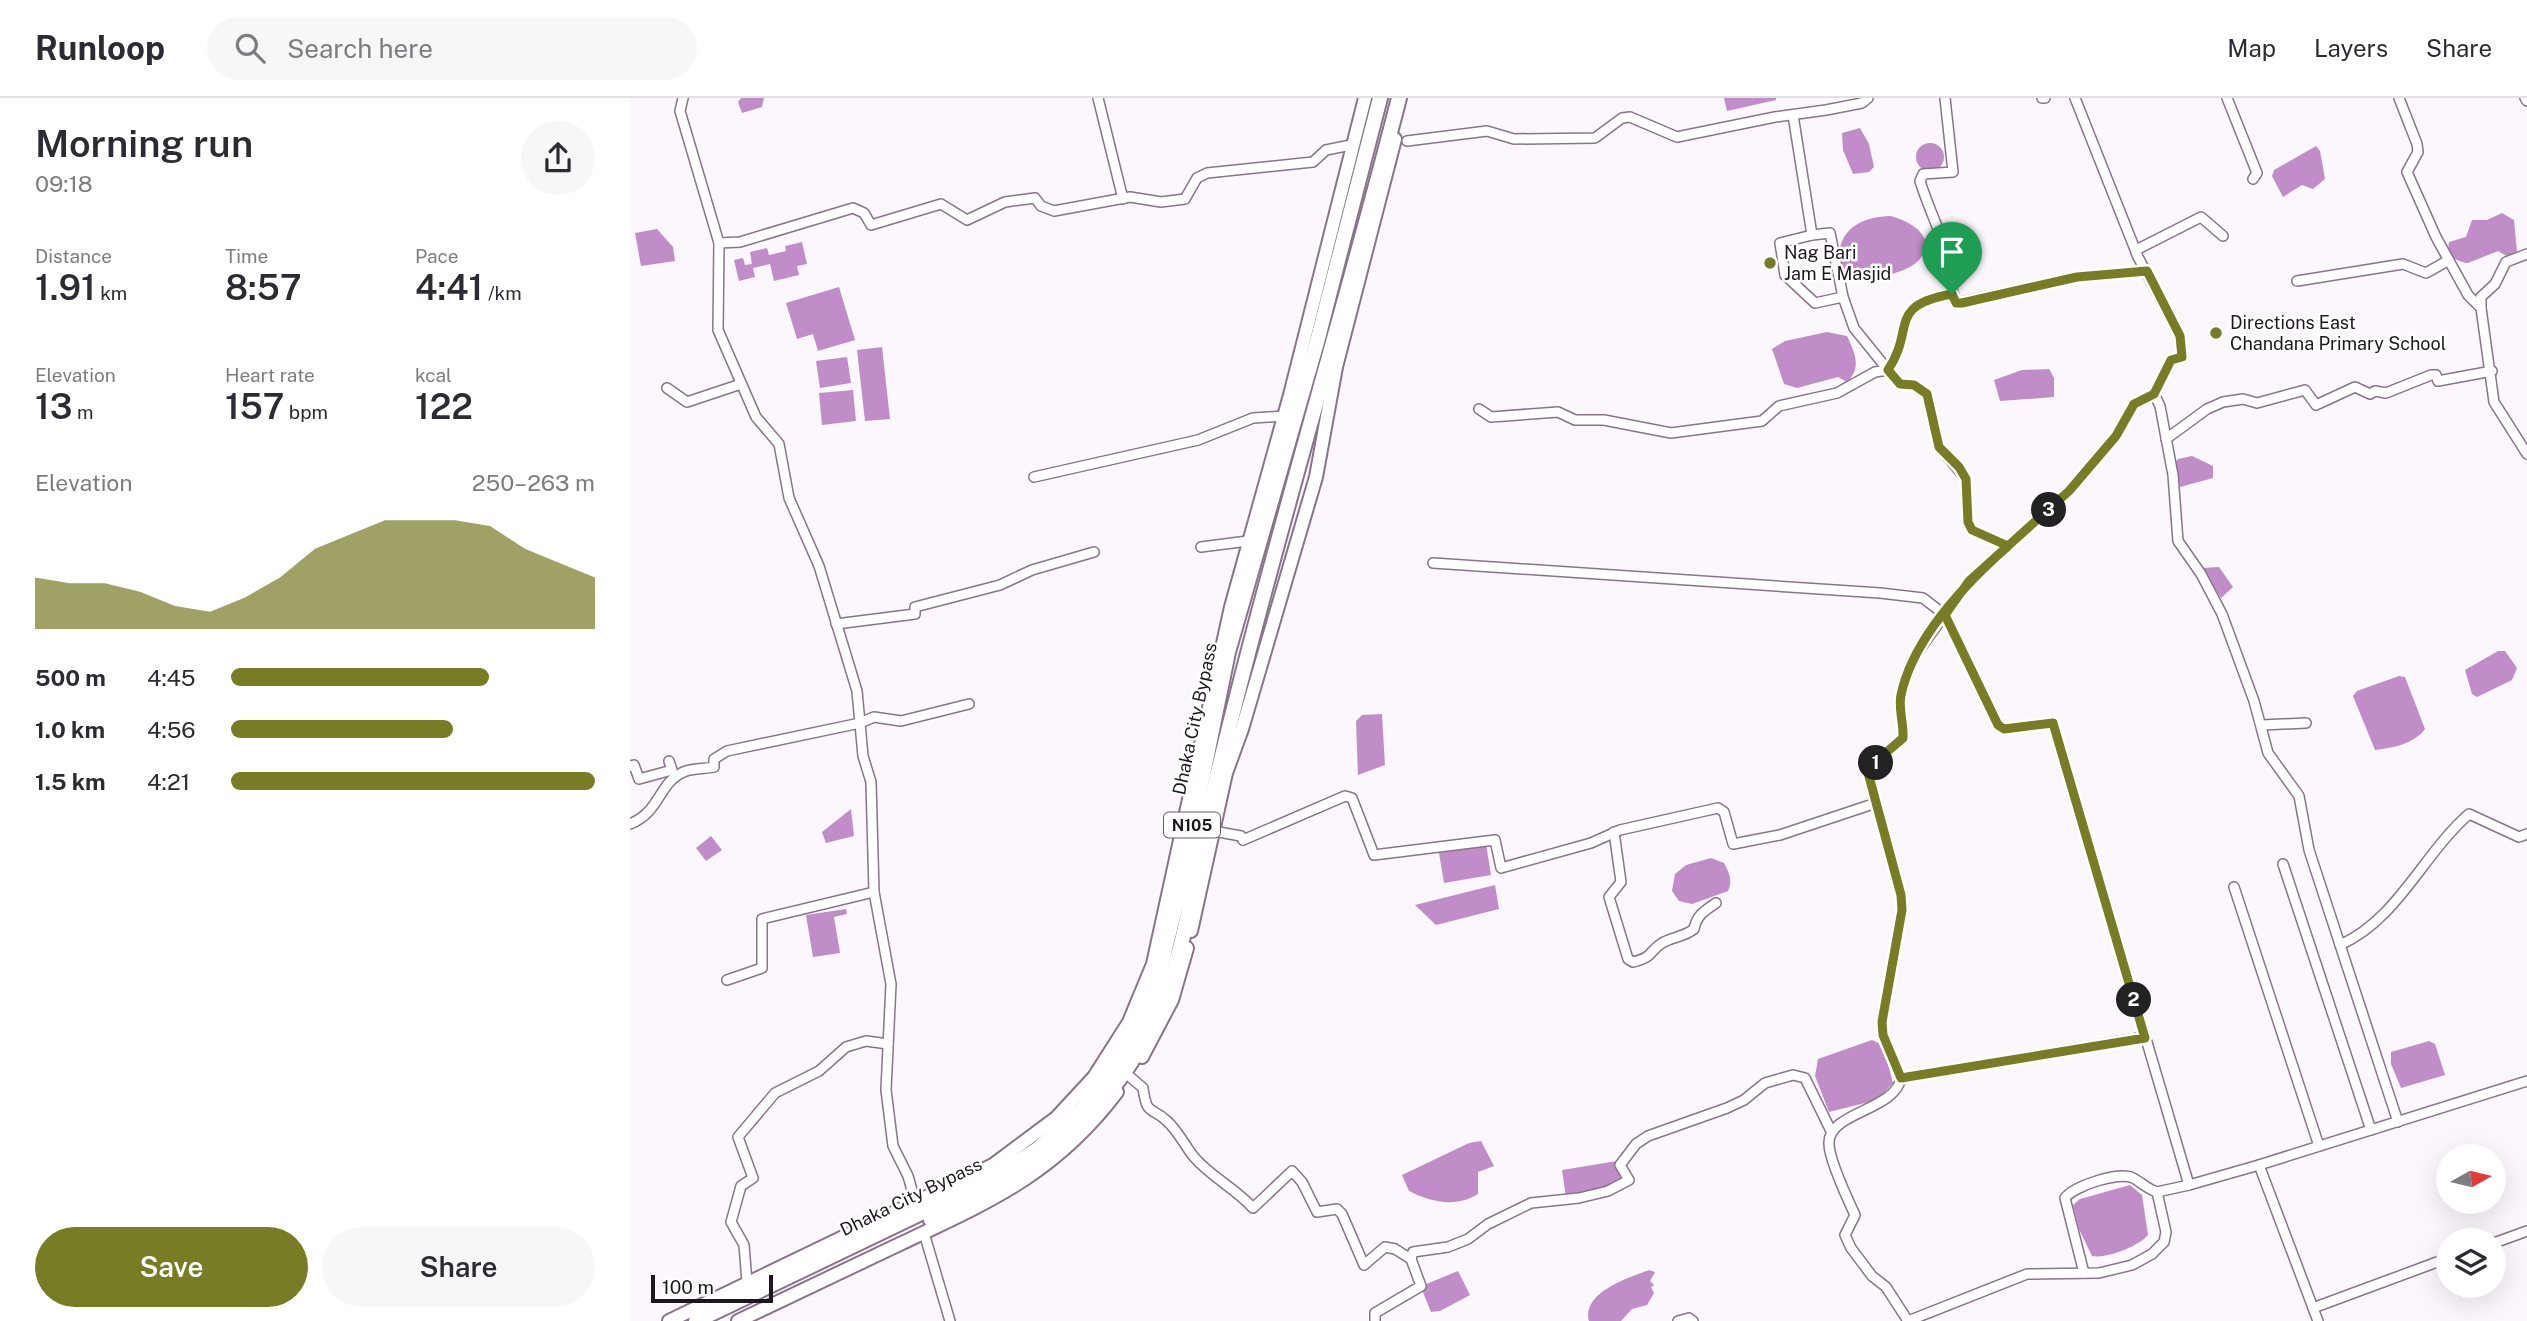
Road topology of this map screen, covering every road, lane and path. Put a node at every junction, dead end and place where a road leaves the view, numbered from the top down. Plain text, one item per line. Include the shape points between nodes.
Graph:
1 (683, 98) edge
2 (1098, 98) edge
3 (1365, 98) edge
4 (1380, 98) edge
5 (1399, 98) edge
6 (1406, 98) edge
7 (1945, 98) edge
8 (2075, 98) edge
9 (2227, 98) edge
10 (2399, 98) edge
11 (1863, 100) edge
12 (1793, 115) junction
13 (1407, 141) dead end
14 (1351, 145) junction
15 (2253, 179) dead end
16 (1123, 198) junction
17 (1812, 234) junction
18 (2223, 236) dead end
19 (719, 243) junction
20 (2136, 250) junction
21 (2527, 254) edge
22 (2449, 260) junction
23 (2147, 271) junction
24 (2297, 281) dead end
25 (1952, 294) junction
26 (1843, 297) junction
27 (2481, 308) junction
28 (1888, 370) junction
29 (2492, 371) junction
30 (741, 384) junction
31 (667, 388) dead end
32 (2154, 394) junction
33 (1479, 409) dead end
34 (1284, 416) junction
35 (2166, 439) junction
36 (2527, 454) edge
37 (1034, 477) dead end
38 (1248, 541) junction
39 (2008, 546) junction
40 (1200, 547) dead end
41 (1094, 552) dead end
42 (1433, 563) dead end
43 (1945, 615) junction
44 (836, 624) junction
45 (969, 704) dead end
46 (860, 723) junction
47 (2306, 723) dead end
48 (2262, 725) junction
49 (668, 761) dead end
50 (630, 766) edge
51 (1876, 803) junction
52 (630, 824) edge
53 (1213, 831) junction
54 (1614, 832) junction
55 (2527, 834) edge
56 (2283, 864) dead end
57 (2234, 887) dead end
58 (874, 892) junction
59 (1716, 903) dead end
60 (2340, 946) junction
61 (727, 979) dead end
62 (2145, 1038) junction
63 (888, 1044) junction
64 (1129, 1076) junction
65 (1901, 1078) junction
66 (2527, 1081) edge
67 (2398, 1122) junction
68 (2371, 1130) junction
69 (1831, 1131) junction
70 (2319, 1146) junction
71 (2259, 1165) junction
72 (2189, 1185) junction
73 (2157, 1192) junction
74 (916, 1204) junction
75 (2527, 1231) edge
76 (924, 1233) junction
77 (2506, 1238) edge
78 (1411, 1259) junction
79 (2436, 1262) edge
80 (2084, 1273) junction
81 (747, 1282) junction
82 (2313, 1308) junction
83 (669, 1321) edge
84 (696, 1321) edge
85 (717, 1321) edge
86 (738, 1321) edge
87 (950, 1321) edge
88 (1375, 1321) edge
89 (1678, 1321) edge
90 (1692, 1321) edge
91 (1908, 1321) edge
92 (2318, 1321) edge

1 - 19 street via 680,111
2 - 16 street
3 - 14 main road
4 - 84 highway, Dhaka City Bypass / N105 via 1317,342 1228,652 1165,955 1140,1026 1083,1108 1039,1149 994,1178
5 - 85 highway, Dhaka City Bypass / N105 via 1247,657 1185,922 1151,1029 1105,1098 1047,1156 999,1187
6 - 53 main road via 1336,367 1315,478 1226,773
7 - 25 street via 1953,172 1923,174 1920,181 1945,248
8 - 20 street
9 - 15 street via 2257,173
10 - 22 street via 2418,152 2407,172
11 - 12 street
12 - 13 street via 1677,137 1630,117 1595,138 1514,139 1488,131
12 - 17 street
14 - 16 street via 1326,150 1313,162 1207,173 1197,178 1185,199
14 - 34 main road
16 - 19 street via 1054,211 1035,198 1005,202 967,220 941,204 871,225 864,213 853,208 740,242
17 - 26 street via 1830,233
17 - 26 street via 1780,243 1785,275 1815,303
18 - 20 street via 2201,217
19 - 30 street via 718,330
20 - 23 street
21 - 27 street via 2506,262 2495,284 2481,297
22 - 24 street via 2426,273 2403,264
22 - 27 street via 2468,295
23 - 25 street via 2077,277 1962,303 1956,303
23 - 32 street via 2180,336 2182,357 2171,360
25 - 28 street via 1914,306
26 - 28 street via 1854,328
27 - 29 street
28 - 33 street via 1875,372 1837,393 1779,407 1762,422 1671,433 1604,420 1575,420 1558,412 1491,416
28 - 39 street via 1900,384 1914,385 1927,394 1939,447 1966,479 1972,530
29 - 35 street via 2446,382 2431,375 2386,393 2370,394 2355,387 2316,405 2305,390 2257,403 2243,399 2223,402
29 - 36 street via 2497,410
30 - 31 street via 687,401
30 - 44 street via 755,417 779,444 789,498 820,566
32 - 35 street
32 - 39 street via 2134,404 2116,436 2069,491
34 - 37 street via 1253,418 1198,440
34 - 38 main road
35 - 48 street via 2174,475 2178,541 2202,574 2222,614
38 - 40 street
38 - 74 main road via 1153,964 1129,1022 1094,1077 1046,1127 993,1165
39 - 43 street via 1969,581
41 - 44 street via 1032,570 1000,585 915,607 915,614
42 - 43 street via 1891,594 1923,598
43 - 51 street via 1912,660 1900,698 1903,738 1867,769
43 - 62 street via 1998,725 2004,729 2053,723
44 - 46 street via 857,691
45 - 46 street via 901,721 874,717
46 - 52 street via 727,751 714,759 714,767 685,771 668,783 652,812
46 - 58 street via 871,782
47 - 48 street
48 - 60 street via 2268,753 2299,796 2309,850
49 - 50 street via 672,769 639,779 634,765
51 - 54 street via 1780,835 1733,844 1724,812 1718,808
51 - 65 street via 1902,902 1882,1022
53 - 54 street via 1243,840 1345,796 1352,798 1374,855 1496,840 1501,868
53 - 64 main road via 1172,1000
54 - 59 street via 1621,882 1609,897 1628,959 1650,957 1662,943 1682,938 1694,929 1696,918
55 - 60 street via 2519,837 2469,814 2391,907 2355,939
56 - 68 street
57 - 70 street
58 - 61 street via 762,919 762,968
58 - 63 street via 891,984
60 - 67 street
62 - 65 street
62 - 72 street
63 - 74 street via 886,1090 893,1146
63 - 81 street via 866,1041 846,1047 819,1071 775,1093 737,1137 753,1178 741,1186 731,1214 732,1229 744,1245
64 - 76 main road via 1095,1121 1053,1160 1002,1196
64 - 78 street via 1143,1088 1152,1114 1166,1120 1194,1157 1253,1208 1292,1171 1317,1212 1337,1209 1342,1214 1364,1265 1385,1247
65 - 69 street via 1896,1089 1873,1107
66 - 67 street
67 - 68 street
68 - 70 street
69 - 78 street via 1805,1078 1779,1078 1727,1108 1648,1136 1620,1165 1629,1180 1608,1191 1531,1203 1468,1239 1413,1252
69 - 91 street via 1829,1144 1854,1215 1845,1235
70 - 71 street
71 - 72 street
71 - 82 street
72 - 73 street
73 - 80 street via 2164,1242 2133,1265
73 - 80 street via 2123,1176 2070,1192 2065,1198
74 - 81 main road
75 - 77 street
76 - 86 main road
76 - 87 street
78 - 88 street via 1421,1286 1375,1313
79 - 82 street
80 - 91 street via 2027,1274
81 - 83 main road
82 - 92 street
89 - 90 street

